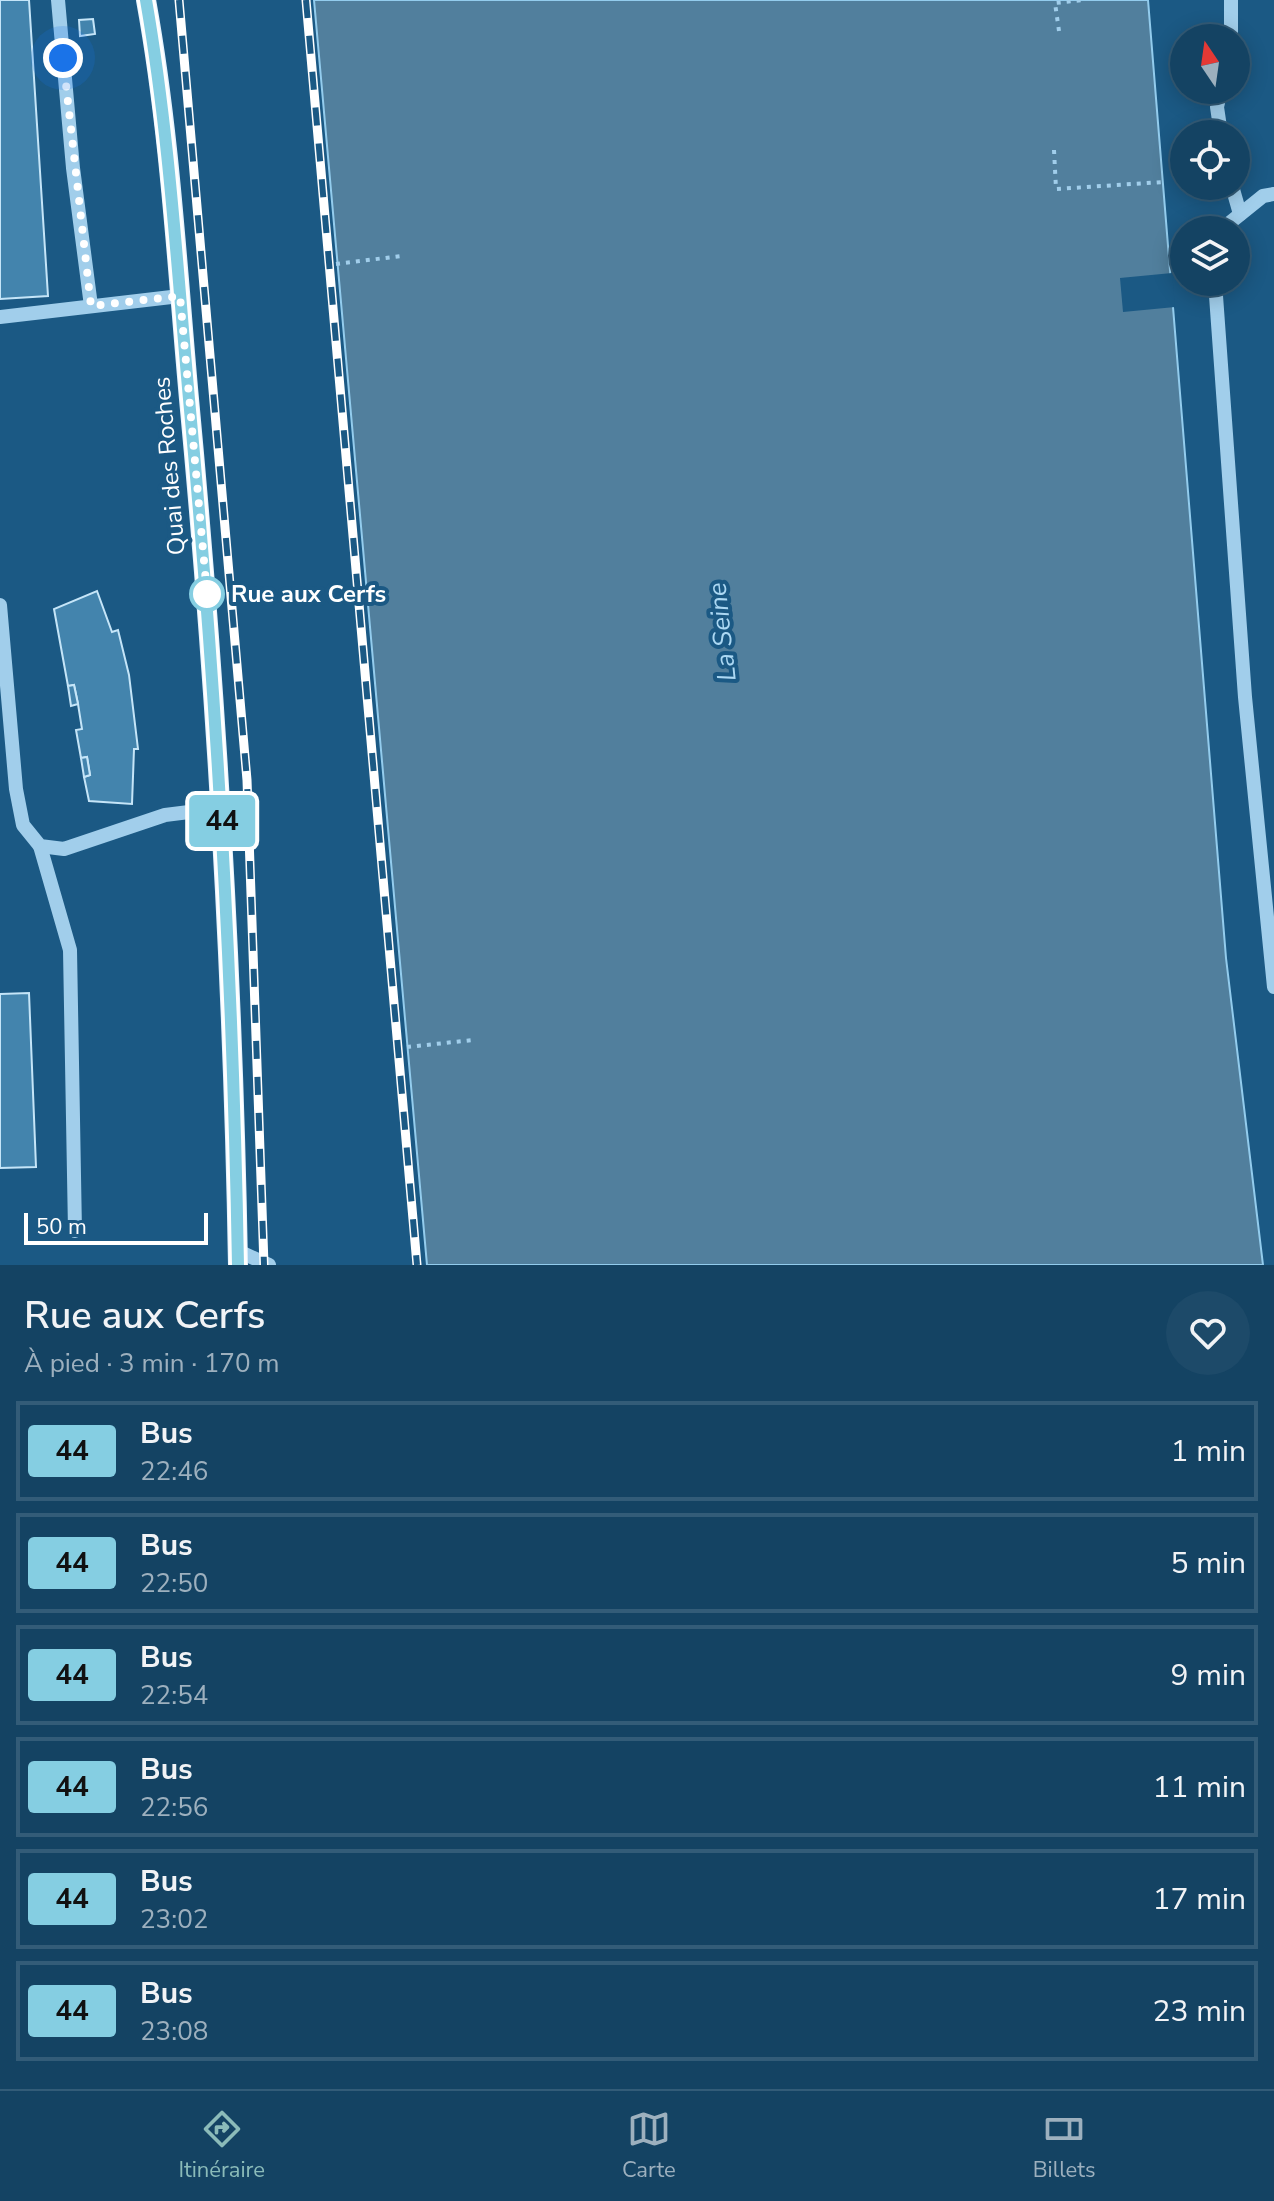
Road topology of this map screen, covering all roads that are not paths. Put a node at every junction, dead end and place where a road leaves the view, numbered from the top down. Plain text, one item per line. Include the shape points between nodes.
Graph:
1 (58, 0) edge
2 (146, 0) edge
3 (1231, 0) edge
4 (1231, 24) edge
5 (1274, 194) edge
6 (1236, 200) edge
7 (1240, 214) joint
8 (180, 296) junction
9 (1216, 296) edge
10 (91, 306) junction
11 (0, 317) edge
12 (0, 605) edge
13 (221, 808) junction
14 (40, 846) junction
15 (1274, 987) edge
16 (75, 1231) dead end
17 (238, 1258) edge
18 (269, 1265) edge

1 - 10 lane
2 - 8 main road, Quai des Roches via 161,91
3 - 4 lane
5 - 7 lane
6 - 7 lane
8 - 10 lane
8 - 13 main road, Quai des Roches
9 - 15 lane via 1245,697
10 - 11 lane
12 - 14 lane via 16,789 23,825
13 - 14 lane via 165,815 64,849
13 - 17 main road, Quai des Roches
14 - 16 lane via 70,950
17 - 18 lane

